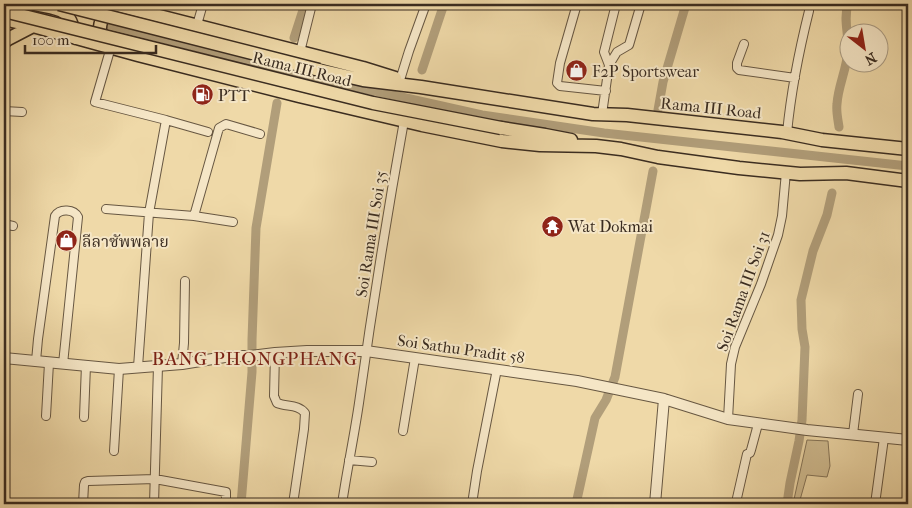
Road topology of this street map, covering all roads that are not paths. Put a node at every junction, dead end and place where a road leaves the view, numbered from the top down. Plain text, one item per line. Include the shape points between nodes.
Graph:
1 (34, 4) edge
2 (59, 4) edge
3 (114, 4) edge
4 (203, 4) edge
5 (312, 4) edge
6 (426, 4) edge
7 (577, 4) edge
8 (616, 4) edge
9 (641, 4) edge
10 (4, 11) edge
11 (810, 11) dead end
12 (4, 19) edge
13 (197, 25) junction
14 (34, 26) junction
15 (76, 38) junction
16 (4, 42) edge
17 (744, 44) dead end
18 (110, 47) junction
19 (300, 52) junction
20 (610, 65) junction
21 (795, 78) junction
22 (400, 80) junction
23 (421, 87) junction
24 (606, 91) junction
25 (4, 111) edge
26 (22, 112) dead end
27 (602, 114) junction
28 (166, 120) junction
29 (404, 121) junction
30 (208, 132) dead end
31 (787, 133) junction
32 (260, 134) dead end
33 (596, 146) junction
34 (908, 149) edge
35 (786, 172) junction
36 (908, 181) edge
37 (106, 209) dead end
38 (149, 213) junction
39 (194, 216) junction
40 (233, 222) dead end
41 (4, 224) edge
42 (13, 226) dead end
43 (185, 281) dead end
44 (366, 351) junction
45 (275, 353) junction
46 (4, 358) edge
47 (415, 358) junction
48 (36, 362) junction
49 (49, 363) junction
50 (63, 364) junction
51 (182, 364) junction
52 (86, 365) junction
53 (158, 366) junction
54 (138, 367) junction
55 (119, 369) junction
56 (497, 369) junction
57 (858, 394) dead end
58 (664, 399) junction
59 (46, 416) dead end
60 (84, 417) dead end
61 (728, 419) junction
62 (758, 424) junction
63 (403, 430) dead end
64 (853, 434) junction
65 (884, 438) junction
66 (908, 440) edge
67 (114, 451) dead end
68 (349, 460) junction
69 (372, 462) dead end
70 (155, 479) junction
71 (737, 498) dead end
72 (83, 504) edge
73 (154, 504) edge
74 (226, 504) edge
75 (293, 504) edge
76 (342, 504) edge
77 (472, 504) edge
78 (655, 504) edge
79 (875, 504) edge

1 - 15 main road via 63,11 71,20
2 - 23 main road, Rama III Road, bridge via 319,70
3 - 13 main road, Rama III Road
3 - 18 main road via 102,18 99,30
4 - 13 street
5 - 19 street
6 - 22 street
7 - 24 street via 557,83
8 - 20 street via 604,52
9 - 20 street via 629,45 618,52
10 - 33 main road, Rama III Road, bridge via 348,97
11 - 21 street
12 - 14 main road, Rama III Road
13 - 19 main road, Rama III Road
14 - 15 main road, Rama III Road
14 - 16 main road
15 - 18 main road, Rama III Road
17 - 21 street via 737,63 739,70
18 - 28 street via 95,102
18 - 29 main road, Rama III Road
19 - 22 main road, Rama III Road
20 - 24 street
21 - 31 street
22 - 23 main road, Rama III Road
23 - 27 main road, Rama III Road
24 - 27 street
25 - 26 street
27 - 31 main road, Rama III Road
28 - 30 street
28 - 38 street
29 - 33 main road, Rama III Road via 502,141
29 - 44 street, Soi Rama III Soi 35
31 - 34 main road, Rama III Road
32 - 39 street via 226,124 219,128
33 - 35 main road, Rama III Road via 716,165
35 - 36 main road, Rama III Road
35 - 61 street, Soi Rama III Soi 31 via 778,235 731,364
37 - 38 street
38 - 39 street
38 - 54 street
39 - 40 street
41 - 42 street
43 - 51 street
44 - 45 street, Soi Sathu Pradit 58
44 - 47 street, Soi Sathu Pradit 58
44 - 68 street, Soi Rama III Soi 35
45 - 51 street, Soi Sathu Pradit 58
45 - 75 street via 274,396 277,403 294,406 305,413
46 - 48 street, Soi Sathu Pradit 58
47 - 56 street, Soi Sathu Pradit 58
47 - 63 street
48 - 49 street, Soi Sathu Pradit 58
48 - 50 street via 55,216 60,211 73,211 78,217
49 - 50 street, Soi Sathu Pradit 58
49 - 59 street
50 - 52 street, Soi Sathu Pradit 58
51 - 53 street, Soi Sathu Pradit 58
52 - 55 street, Soi Sathu Pradit 58
52 - 60 street
53 - 54 street, Soi Sathu Pradit 58
53 - 70 street
54 - 55 street, Soi Sathu Pradit 58
55 - 67 street
56 - 58 street, Soi Sathu Pradit 58 via 612,387
56 - 77 street
57 - 64 street
58 - 61 street, Soi Sathu Pradit 58
58 - 78 street
61 - 62 street, Soi Sathu Pradit 58
62 - 64 street, Soi Sathu Pradit 58
62 - 71 street via 750,453 746,454
64 - 65 street, Soi Sathu Pradit 58
65 - 66 street, Soi Sathu Pradit 58
65 - 79 street
68 - 69 street
68 - 76 street, Soi Rama III Soi 35
70 - 72 street via 85,482
70 - 73 street
70 - 74 street via 226,492

